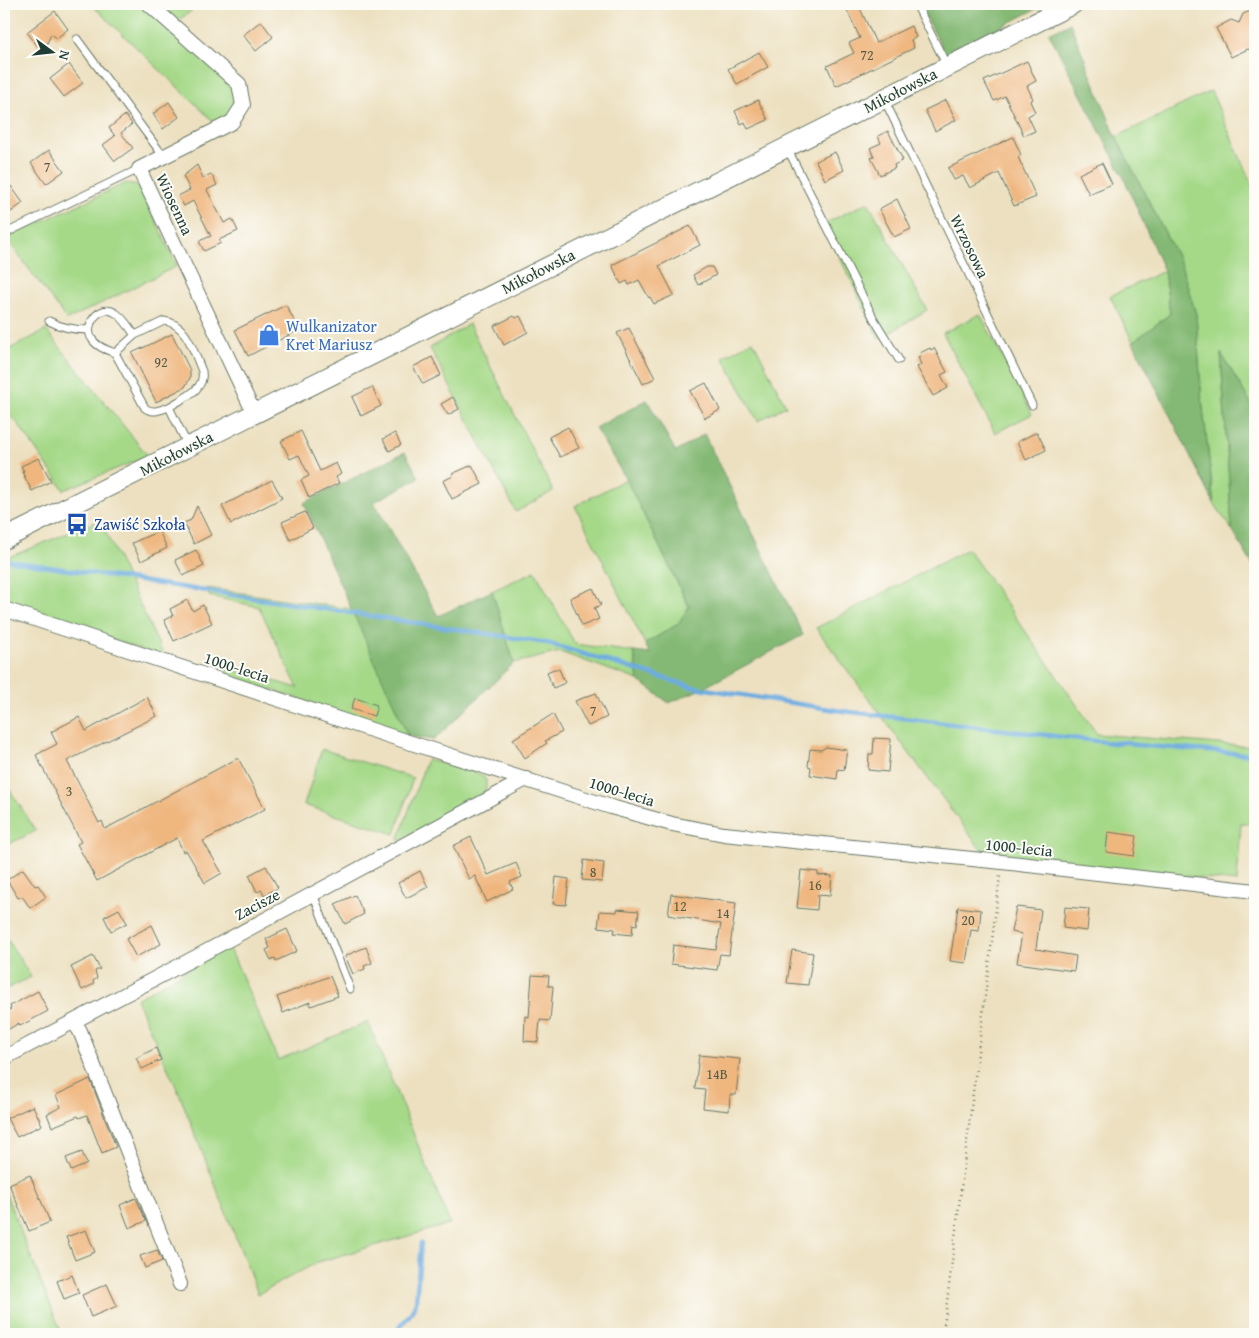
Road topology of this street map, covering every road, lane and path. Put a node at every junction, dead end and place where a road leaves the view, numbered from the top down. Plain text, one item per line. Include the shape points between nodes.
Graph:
1 (149, 4) edge
2 (916, 4) edge
3 (1073, 4) edge
4 (77, 40) dead end
5 (947, 67) junction
6 (884, 98) junction
7 (786, 147) junction
8 (164, 157) junction
9 (139, 169) junction
10 (8, 232) dead end
11 (49, 321) dead end
12 (89, 330) junction
13 (135, 335) junction
14 (115, 353) junction
15 (898, 360) dead end
16 (1032, 405) dead end
17 (169, 407) junction
18 (254, 414) junction
19 (188, 447) junction
20 (4, 539) edge
21 (4, 610) edge
22 (526, 779) junction
23 (1002, 862) junction
24 (1255, 891) edge
25 (312, 894) junction
26 (350, 989) dead end
27 (74, 1022) junction
28 (4, 1058) edge
29 (180, 1284) dead end
30 (943, 1334) edge

1 - 8 street, Wiosenna via 239,84 243,105 232,122
2 - 5 lane
3 - 5 main road, Mikołowska
4 - 8 lane
5 - 6 main road, Mikołowska
6 - 7 main road, Mikołowska
6 - 16 lane, Wrzosowa
7 - 15 lane
7 - 18 main road, Mikołowska
8 - 9 street, Wiosenna
9 - 10 lane
9 - 18 street, Wiosenna
11 - 12 lane via 73,330
12 - 13 lane via 91,320 106,311 114,312
12 - 14 lane via 92,340
13 - 14 lane
13 - 17 lane via 170,321 180,328 188,341 204,377 198,388
14 - 17 lane via 145,408 154,412
17 - 19 lane
18 - 19 main road, Mikołowska
19 - 20 main road, Mikołowska
21 - 22 street, 1000-lecia
22 - 23 street, 1000-lecia via 663,822 724,834
22 - 25 street, Zacisze
23 - 24 street, 1000-lecia
23 - 30 path
25 - 26 lane
25 - 27 street, Zacisze
27 - 28 street, Zacisze
27 - 29 street

